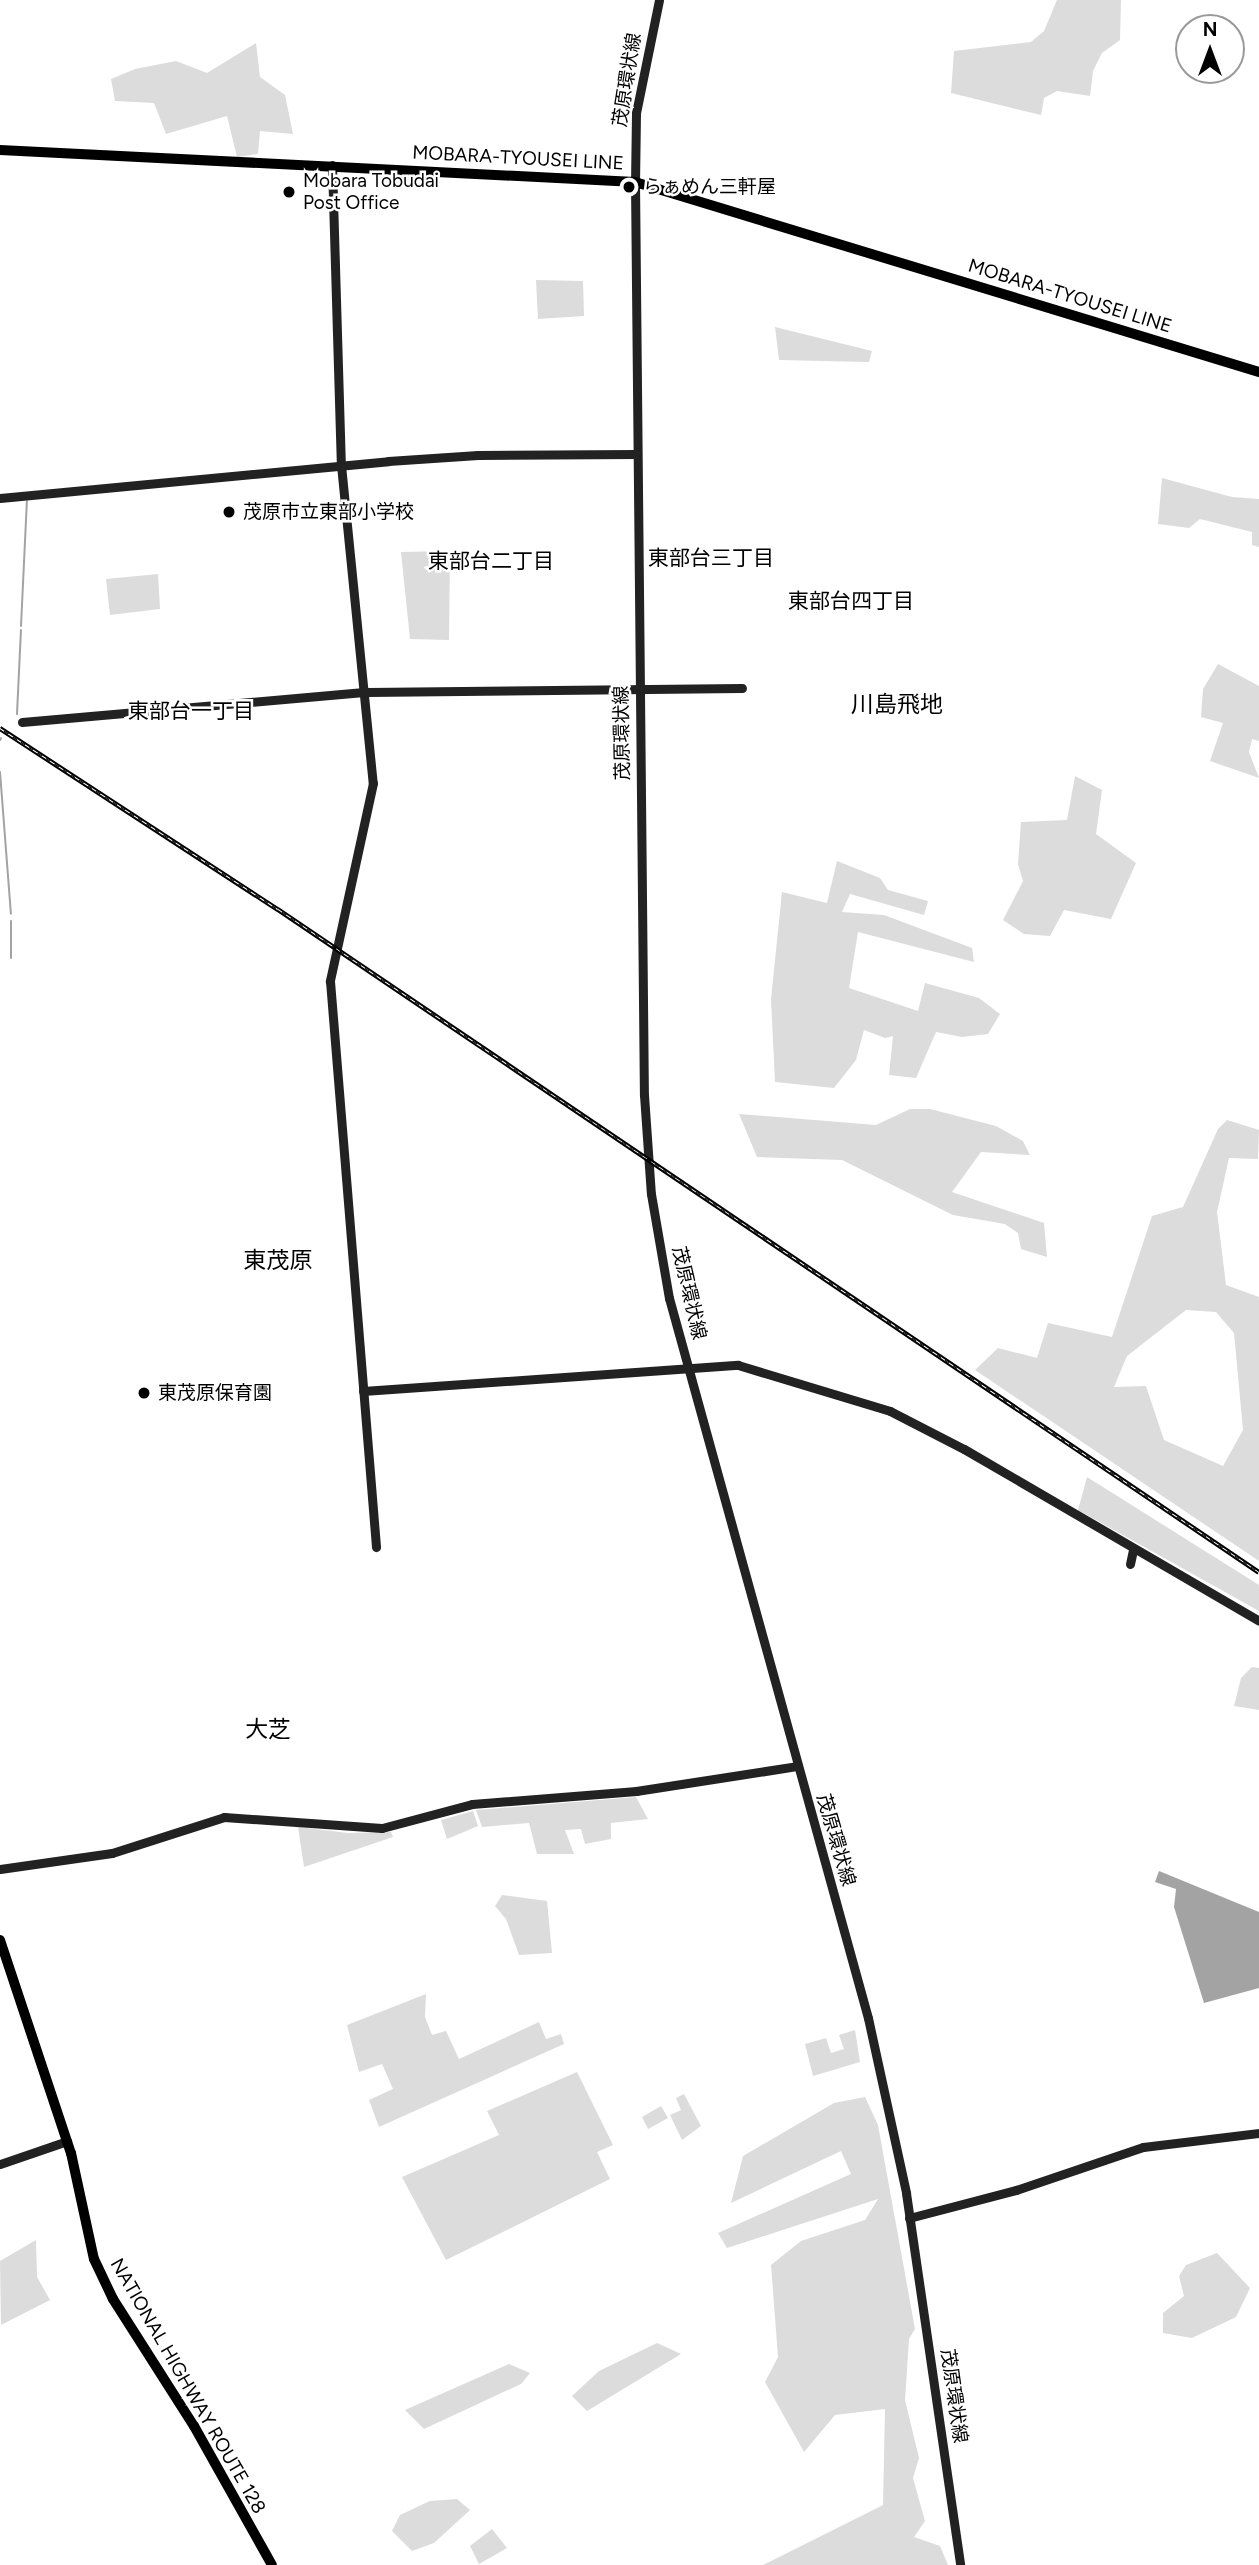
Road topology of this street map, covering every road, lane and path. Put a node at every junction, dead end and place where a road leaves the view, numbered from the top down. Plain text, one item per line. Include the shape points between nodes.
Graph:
1 (659, 0) edge
2 (0, 150) edge
3 (332, 165) junction
4 (635, 182) junction
5 (1259, 372) edge
6 (637, 454) junction
7 (341, 466) junction
8 (0, 498) edge
9 (742, 688) dead end
10 (639, 689) junction
11 (367, 692) junction
12 (22, 722) dead end
13 (688, 1365) junction
14 (363, 1391) junction
15 (376, 1547) dead end
16 (1133, 1550) junction
17 (1130, 1564) dead end
18 (1259, 1621) edge
19 (798, 1766) junction
20 (0, 1868) edge
21 (0, 1940) edge
22 (1259, 2133) edge
23 (67, 2141) junction
24 (0, 2164) edge
25 (909, 2218) junction
26 (272, 2565) edge
27 (960, 2565) edge

1 - 4 street, 茂原環状線 via 636,113
2 - 3 main road, MOBARA-TYOUSEI LINE
3 - 4 main road, MOBARA-TYOUSEI LINE
3 - 7 street
4 - 5 main road, MOBARA-TYOUSEI LINE
4 - 6 street, 茂原環状線
6 - 7 street via 478,455
6 - 10 street, 茂原環状線
7 - 8 street
7 - 11 street
9 - 10 street
10 - 11 street
10 - 13 street, 茂原環状線 via 648,1164 669,1298
11 - 12 street
11 - 14 street via 372,795 330,981
13 - 14 street
13 - 16 street via 738,1365 890,1411 964,1448
13 - 19 street, 茂原環状線
14 - 15 street
16 - 17 street
16 - 18 street
19 - 20 street via 636,1791 471,1804 382,1828 225,1817 112,1853
19 - 25 street, 茂原環状線 via 868,2018
21 - 23 highway, NATIONAL HIGHWAY ROUTE 128
22 - 25 street via 1143,2147 1016,2190
23 - 24 street
23 - 26 highway, NATIONAL HIGHWAY ROUTE 128 via 90,2246 113,2299 194,2426
25 - 27 street, 茂原環状線

